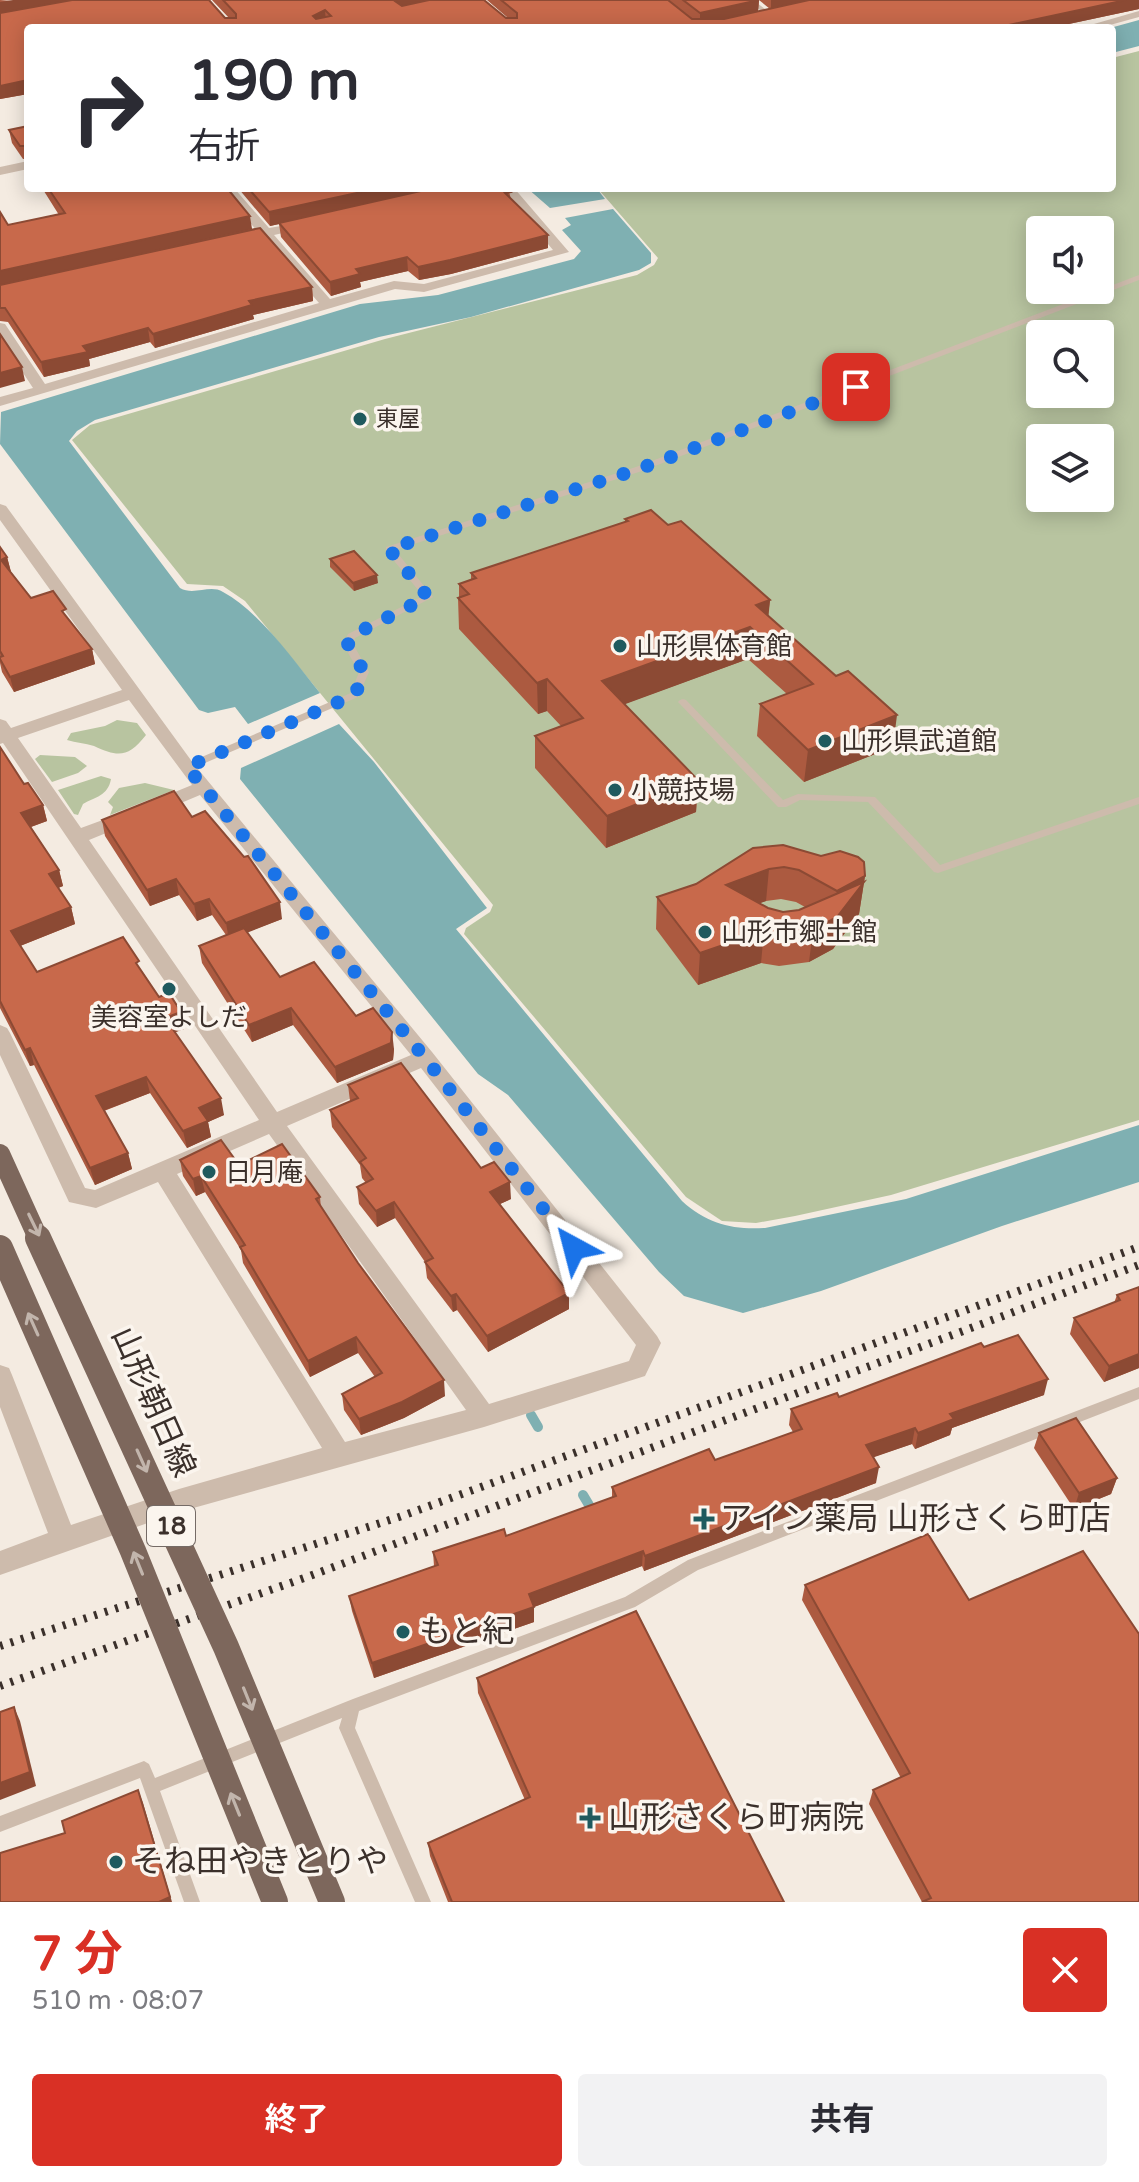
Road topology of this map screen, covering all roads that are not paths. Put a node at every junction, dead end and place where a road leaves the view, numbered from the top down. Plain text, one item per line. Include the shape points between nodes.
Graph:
1 (749, 0) edge
2 (785, 12) edge
3 (1139, 14) edge
4 (764, 16) joint
5 (1101, 24) edge
6 (24, 166) edge
7 (0, 171) edge
8 (230, 192) edge
9 (510, 192) edge
10 (324, 220) edge
11 (264, 233) junction
12 (218, 243) edge
13 (1139, 277) edge
14 (327, 304) junction
15 (0, 327) edge
16 (41, 389) junction
17 (0, 402) edge
18 (0, 509) edge
19 (7, 531) edge
20 (131, 693) junction
21 (683, 702) dead end
22 (2, 733) edge
23 (187, 767) junction
24 (204, 787) junction
25 (1139, 800) edge
26 (77, 837) junction
27 (0, 1033) edge
28 (425, 1058) junction
29 (274, 1124) junction
30 (0, 1154) edge
31 (164, 1172) junction
32 (0, 1248) edge
33 (2, 1383) edge
34 (1139, 1393) edge
35 (484, 1416) junction
36 (339, 1454) junction
37 (63, 1538) junction
38 (0, 1563) edge
39 (353, 1706) junction
40 (151, 1787) junction
41 (0, 1824) edge
42 (192, 1902) edge
43 (275, 1902) edge
44 (332, 1902) edge
45 (423, 1902) edge

1 - 4 lane
2 - 4 street
3 - 5 street
6 - 7 street
8 - 11 street
9 - 14 street via 562,252 424,288 394,285
10 - 11 street
11 - 12 street
11 - 14 street
13 - 23 lane via 639,469 389,549 428,597 351,636 348,644 364,672 355,695
14 - 16 street
15 - 16 street
16 - 17 street
18 - 19 street
19 - 20 street
20 - 22 street
20 - 23 street
21 - 25 lane via 782,805 798,797 871,799 938,869
22 - 26 street
23 - 24 street
24 - 26 street
24 - 28 street
26 - 29 street
27 - 31 street via 77,1196 96,1199
28 - 29 street
28 - 35 street via 649,1343 637,1369
29 - 31 street
29 - 35 street
30 -> 44 main road, 山形朝日線 / 18, bridge via 226,1647
31 - 36 street
43 -> 32 main road, 18, bridge via 133,1551
33 - 37 street
34 - 39 lane via 693,1565 630,1602
35 - 36 street
36 - 37 street
37 - 38 street
39 - 40 lane
39 - 45 lane via 347,1728
40 - 41 lane via 144,1769
40 - 42 lane

